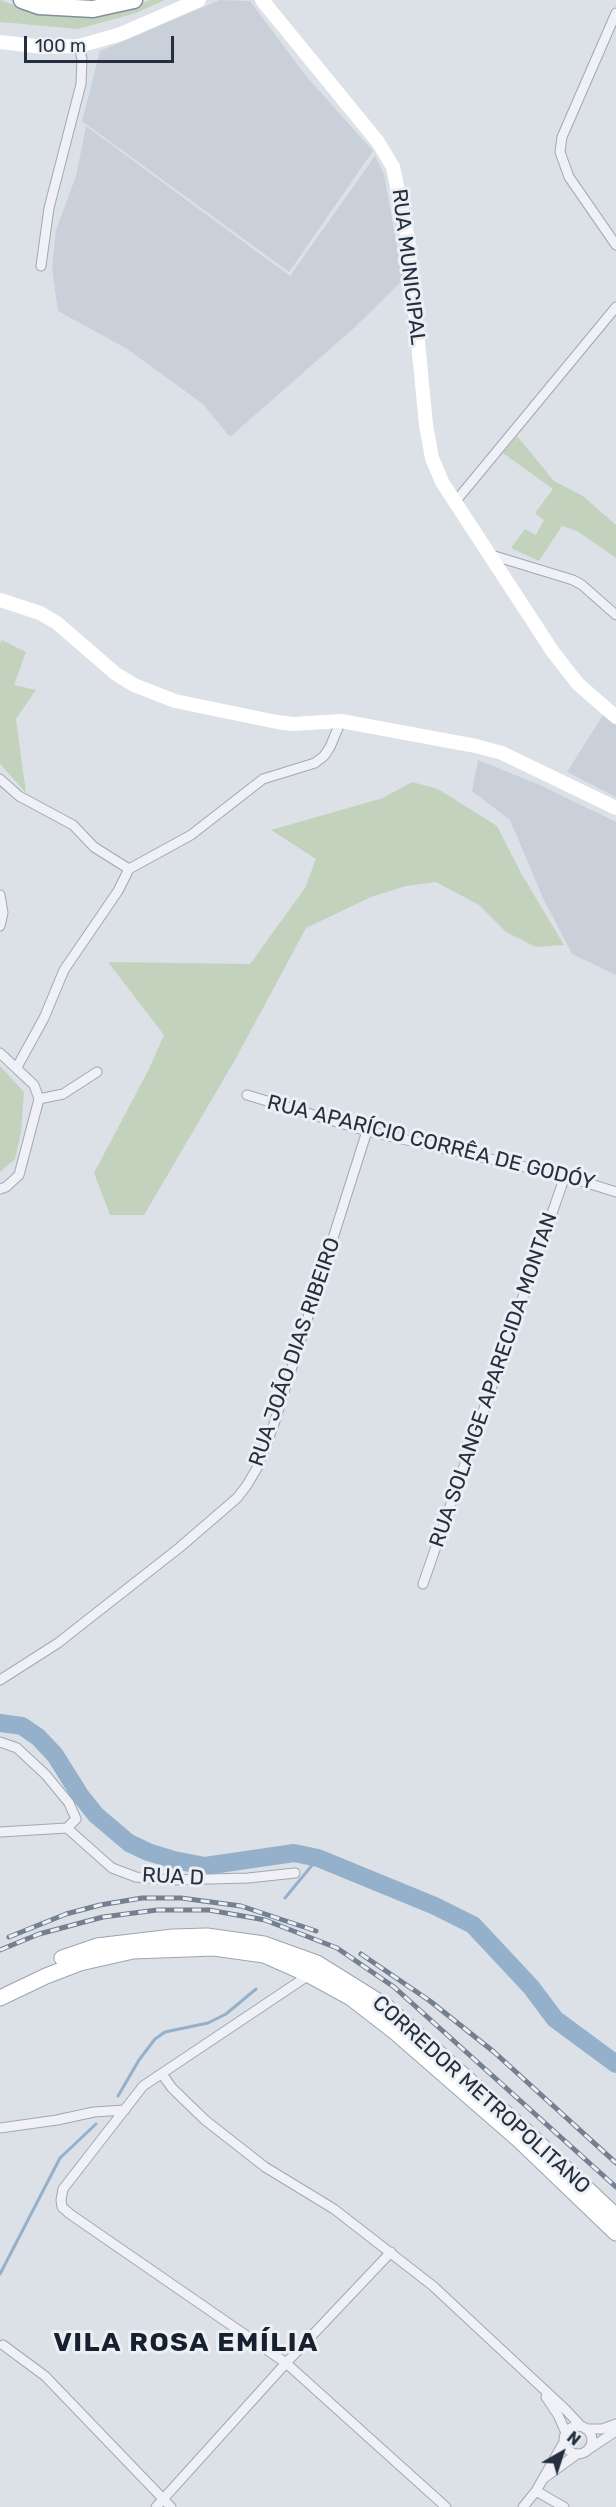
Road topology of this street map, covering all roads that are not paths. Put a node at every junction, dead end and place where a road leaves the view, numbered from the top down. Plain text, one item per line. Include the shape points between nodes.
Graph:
1 (22, 0) edge
2 (134, 0) edge
3 (199, 0) edge
4 (261, 0) edge
5 (616, 13) edge
6 (0, 42) edge
7 (79, 46) junction
8 (616, 225) edge
9 (614, 241) edge
10 (41, 266) dead end
11 (616, 307) edge
12 (455, 502) junction
13 (488, 554) junction
14 (0, 600) edge
15 (616, 615) edge
16 (616, 717) edge
17 (341, 721) junction
18 (0, 779) edge
19 (616, 808) edge
20 (129, 869) junction
21 (0, 895) edge
22 (0, 926) edge
23 (0, 1053) edge
24 (17, 1067) junction
25 (97, 1072) dead end
26 (247, 1095) dead end
27 (39, 1099) junction
28 (367, 1131) junction
29 (565, 1176) junction
30 (0, 1189) edge
31 (616, 1192) edge
32 (423, 1584) dead end
33 (3, 1678) edge
34 (0, 1742) edge
35 (67, 1827) junction
36 (0, 1832) edge
37 (295, 1874) dead end
38 (309, 1974) junction
39 (0, 1987) edge
40 (0, 1998) edge
41 (381, 2003) junction
42 (162, 2074) junction
43 (125, 2110) junction
44 (0, 2128) edge
45 (616, 2216) edge
46 (616, 2233) edge
47 (392, 2252) junction
48 (3, 2345) dead end
49 (286, 2363) junction
50 (540, 2387) junction
51 (616, 2424) edge
52 (584, 2428) junction
53 (616, 2431) edge
54 (565, 2438) junction
55 (589, 2449) junction
56 (577, 2454) junction
57 (542, 2480) junction
58 (536, 2491) junction
59 (163, 2499) junction
60 (156, 2507) edge
61 (171, 2507) edge
62 (446, 2507) edge
63 (523, 2507) edge
64 (564, 2507) edge

1 - 2 highway via 39,6 93,9
3 - 7 main road via 121,34
4 - 12 main road, RUA MUNICIPAL via 378,142 393,167 408,239 432,458
5 - 9 street via 561,145 569,177
6 - 7 main road
7 - 10 street via 81,84 49,208
8 - 9 street
11 - 12 street
12 - 13 main road, RUA MUNICIPAL
13 - 15 street via 573,580
13 - 16 main road, RUA MUNICIPAL via 578,684
14 - 17 main road via 40,613 116,674 175,701 285,723
17 - 19 main road via 502,753
17 - 20 street via 330,747 315,763 263,779 191,835
18 - 20 street via 19,796 73,825 94,847
20 - 24 street via 64,970
21 - 22 street
23 - 24 street
24 - 27 street via 34,1085
25 - 27 street via 63,1094
26 - 28 street, RUA APARÍCIO CORRÊA DE GODÓY
27 - 30 street via 19,1175
28 - 29 street, RUA APARÍCIO CORRÊA DE GODÓY
28 - 33 street, RUA JOÃO DIAS RIBEIRO via 274,1424 247,1485 179,1548 58,1642
29 - 31 street, RUA APARÍCIO CORRÊA DE GODÓY
29 - 32 street, RUA SOLANGE APARECIDA MONTAN
34 - 35 street via 18,1748 69,1803 76,1819
35 - 36 street
35 - 37 street, RUA D via 112,1868 136,1877 171,1880
38 - 40 main road via 264,1955 214,1947 133,1951 80,1963
38 - 41 main road via 319,1972
38 - 42 street
38 - 46 main road via 351,1998 395,2032 519,2140
39 - 41 main road, CORREDOR METROPOLITANO via 60,1959 97,1947 207,1935 264,1944 306,1958
41 - 45 main road, CORREDOR METROPOLITANO
42 - 43 street via 144,2086
42 - 47 street via 205,2120 266,2167
43 - 44 street
43 - 49 street via 61,2195 62,2207
47 - 49 street
47 - 50 street
48 - 59 street via 45,2376
49 - 59 street
49 - 62 street
50 - 52 street
50 - 54 street via 558,2415
51 - 52 street via 602,2429
52 - 54 street via 573,2427
52 - 55 street via 592,2441
53 - 55 street
54 - 56 street via 568,2451
54 - 57 street
55 - 56 street
56 - 57 street
57 - 58 street
58 - 63 street
58 - 64 street
59 - 60 street
59 - 61 street

